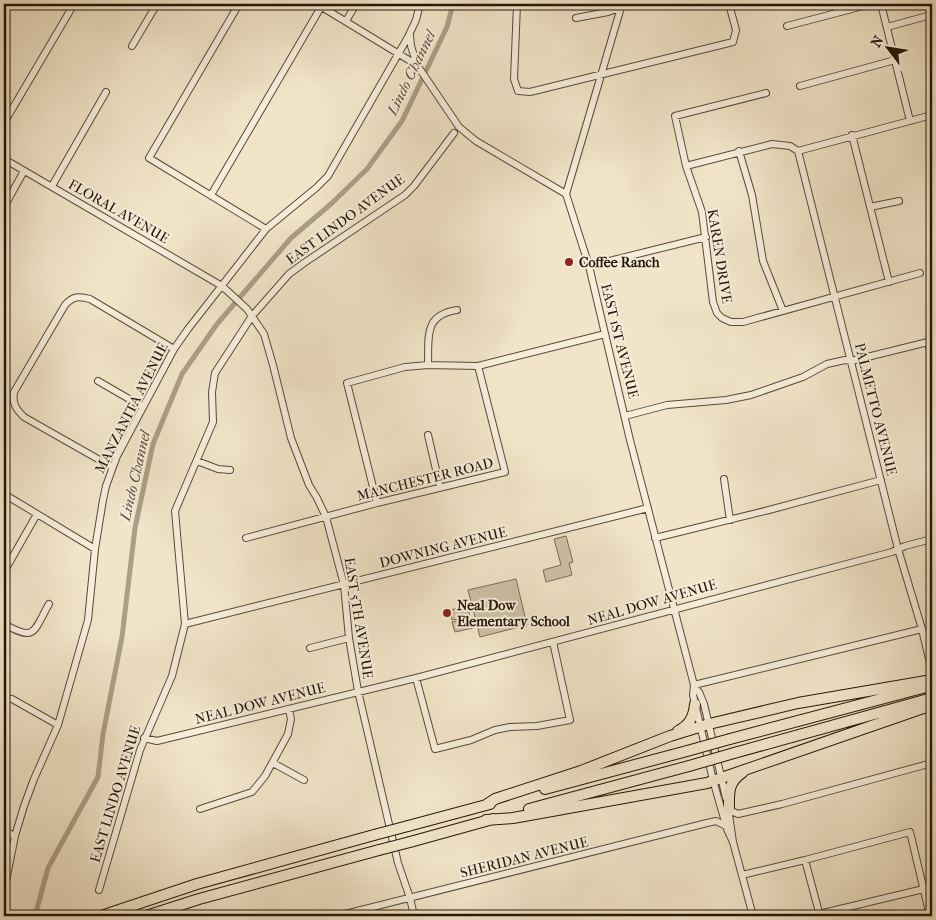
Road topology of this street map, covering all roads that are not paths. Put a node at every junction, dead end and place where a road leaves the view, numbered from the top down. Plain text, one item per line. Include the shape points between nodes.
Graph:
1 (74, 4) edge
2 (158, 4) edge
3 (239, 4) edge
4 (356, 4) edge
5 (420, 4) edge
6 (517, 4) edge
7 (630, 4) edge
8 (729, 4) edge
9 (871, 4) edge
10 (881, 4) edge
11 (319, 5) edge
12 (622, 5) edge
13 (931, 15) dead end
14 (576, 18) dead end
15 (346, 21) junction
16 (787, 26) dead end
17 (887, 27) junction
18 (410, 32) junction
19 (132, 46) dead end
20 (398, 54) junction
21 (896, 60) junction
22 (417, 65) junction
23 (602, 74) junction
24 (800, 86) dead end
25 (106, 92) dead end
26 (766, 92) dead end
27 (932, 115) edge
28 (910, 120) junction
29 (4, 124) edge
30 (454, 133) dead end
31 (852, 135) junction
32 (739, 151) junction
33 (798, 151) junction
34 (4, 159) edge
35 (686, 166) junction
36 (24, 171) junction
37 (52, 186) junction
38 (566, 194) junction
39 (211, 195) junction
40 (899, 201) dead end
41 (4, 207) edge
42 (870, 208) junction
43 (266, 229) junction
44 (706, 237) junction
45 (589, 266) junction
46 (920, 273) dead end
47 (889, 282) junction
48 (224, 288) junction
49 (835, 296) junction
50 (457, 310) dead end
51 (783, 311) junction
52 (252, 316) junction
53 (605, 334) junction
54 (174, 349) junction
55 (932, 359) edge
56 (851, 361) junction
57 (428, 365) junction
58 (478, 366) junction
59 (98, 381) dead end
60 (143, 407) junction
61 (625, 416) junction
62 (428, 435) dead end
63 (197, 461) junction
64 (112, 467) junction
65 (230, 470) dead end
66 (724, 479) dead end
67 (880, 480) junction
68 (440, 487) junction
69 (4, 494) edge
70 (377, 503) junction
71 (648, 508) junction
72 (38, 514) junction
73 (326, 517) junction
74 (730, 520) junction
75 (246, 538) dead end
76 (655, 538) junction
77 (932, 539) edge
78 (95, 549) junction
79 (898, 549) junction
80 (4, 572) edge
81 (344, 585) junction
82 (49, 604) dead end
83 (674, 610) junction
84 (4, 624) edge
85 (185, 624) junction
86 (922, 629) junction
87 (349, 638) junction
88 (553, 642) junction
89 (310, 648) dead end
90 (932, 672) edge
91 (416, 678) junction
92 (932, 680) edge
93 (694, 686) junction
94 (932, 686) edge
95 (915, 687) junction
96 (358, 691) junction
97 (4, 698) edge
98 (932, 698) edge
99 (695, 704) junction
100 (920, 706) junction
101 (932, 706) edge
102 (289, 710) junction
103 (58, 725) junction
104 (705, 725) junction
105 (670, 736) junction
106 (144, 738) junction
107 (273, 763) junction
108 (932, 763) edge
109 (744, 771) junction
110 (717, 779) junction
111 (304, 780) dead end
112 (486, 805) junction
113 (200, 809) dead end
114 (730, 812) junction
115 (486, 820) junction
116 (716, 821) junction
117 (729, 824) junction
118 (4, 831) edge
119 (15, 836) junction
120 (805, 860) junction
121 (742, 875) junction
122 (932, 887) edge
123 (923, 889) junction
124 (99, 890) dead end
125 (4, 891) edge
126 (410, 898) junction
127 (819, 915) edge
128 (101, 916) edge
129 (146, 916) edge
130 (337, 916) edge
131 (414, 916) edge
132 (753, 916) edge
133 (930, 916) edge

1 - 29 street
2 - 19 street
3 - 39 street via 149,158
4 - 15 street
5 - 18 street, MANZANITA AVENUE
6 - 23 street via 514,79 518,91 530,92
7 - 12 street
8 - 23 street via 736,30 733,42
9 - 16 street
10 - 17 street
11 - 15 street
11 - 39 street
12 - 14 street via 608,12
12 - 23 street
13 - 17 street
15 - 20 street
17 - 21 street
18 - 20 street, MANZANITA AVENUE
18 - 22 street
20 - 22 street
20 - 43 street, MANZANITA AVENUE via 328,176
21 - 24 street
21 - 28 street
22 - 38 street via 459,127 476,141
23 - 38 street
25 - 37 street
26 - 35 street, KAREN DRIVE via 676,116
27 - 28 street
28 - 31 street
30 - 52 street, EAST LINDO AVENUE via 405,195 289,274
31 - 33 street
31 - 42 street
32 - 33 street via 772,144 790,146
32 - 35 street
32 - 51 street via 752,196 763,261
33 - 49 street, PALMETTO AVENUE
34 - 36 street, FLORAL AVENUE
35 - 44 street, KAREN DRIVE via 702,212
36 - 37 street, FLORAL AVENUE
36 - 41 street
37 - 48 street, FLORAL AVENUE
38 - 45 street, EAST 1ST AVENUE
39 - 43 street
40 - 42 street
42 - 47 street
43 - 48 street, MANZANITA AVENUE
44 - 45 street
44 - 51 street, KAREN DRIVE via 709,283 719,316 736,322
45 - 53 street, EAST 1ST AVENUE
46 - 47 street, KAREN DRIVE
47 - 49 street, KAREN DRIVE
48 - 52 street, EAST 5TH AVENUE
48 - 54 street, MANZANITA AVENUE
49 - 51 street, KAREN DRIVE
49 - 56 street, PALMETTO AVENUE
50 - 57 street via 439,315 431,324
52 - 63 street, EAST LINDO AVENUE via 215,373 213,422
52 - 73 street, EAST 5TH AVENUE via 264,334 300,463
53 - 58 street
53 - 61 street, EAST 1ST AVENUE
54 - 60 street, MANZANITA AVENUE
54 - 64 street via 80,296 65,305 14,392 13,402 24,417
55 - 56 street via 928,342
56 - 61 street via 828,364 803,377 751,395 667,405
56 - 67 street, PALMETTO AVENUE
57 - 58 street
57 - 70 street via 393,370 347,383
58 - 68 street, MANCHESTER ROAD via 505,472
59 - 60 street
60 - 64 street, MANZANITA AVENUE
61 - 71 street, EAST 1ST AVENUE
62 - 68 street
63 - 65 street
63 - 85 street, EAST LINDO AVENUE via 174,516
64 - 78 street, MANZANITA AVENUE via 102,500
66 - 74 street
67 - 74 street
67 - 79 street, PALMETTO AVENUE
68 - 70 street, MANCHESTER ROAD
69 - 72 street
70 - 73 street, MANCHESTER ROAD
71 - 76 street, EAST 1ST AVENUE
71 - 81 street, DOWNING AVENUE
72 - 78 street
72 - 80 street
73 - 75 street, MANCHESTER ROAD
73 - 81 street, EAST 5TH AVENUE
74 - 76 street
76 - 83 street, EAST 1ST AVENUE
77 - 79 street, NEAL DOW AVENUE
78 - 103 street, MANZANITA AVENUE via 88,620
79 - 83 street, NEAL DOW AVENUE
79 - 86 street, PALMETTO AVENUE
81 - 85 street, DOWNING AVENUE
81 - 87 street, EAST 5TH AVENUE
82 - 84 street via 32,632 20,633
83 - 88 street, NEAL DOW AVENUE
83 - 93 street, EAST 1ST AVENUE
85 - 106 street, EAST LINDO AVENUE via 172,676
86 - 90 street, PALMETTO AVENUE
86 - 93 street
87 - 89 street
87 - 96 street, EAST 5TH AVENUE
88 - 91 street, NEAL DOW AVENUE
88 - 91 street via 570,720 494,730 435,750
91 - 96 street, NEAL DOW AVENUE
92 - 95 highway
93 - 99 street, EAST 1ST AVENUE
93 - 104 street, EAST 1ST AVENUE via 704,704
94 - 95 highway
95 - 104 highway via 798,702
95 - 112 highway, bridge
96 - 102 street, NEAL DOW AVENUE
96 - 126 street, EAST 5TH AVENUE via 396,854
97 - 103 street via 12,698
98 - 100 highway
99 - 104 street, EAST 1ST AVENUE
99 - 105 highway via 688,724
100 - 101 highway
100 - 109 highway
100 - 115 highway, bridge
102 - 106 street, NEAL DOW AVENUE via 157,741
102 - 107 street via 288,734
103 - 119 street, MANZANITA AVENUE via 34,779
104 - 105 highway
104 - 110 street, EAST 1ST AVENUE
105 - 112 highway
106 - 124 street, EAST LINDO AVENUE
107 - 111 street
107 - 113 street via 252,792
108 - 114 street via 782,804
109 - 110 highway
109 - 114 highway via 731,783
110 - 114 street, EAST 1ST AVENUE
110 - 115 highway via 513,818
112 - 128 highway, bridge via 197,884
114 - 116 street
114 - 117 street, EAST 1ST AVENUE
115 - 129 highway, bridge
116 - 117 street
116 - 126 street, SHERIDAN AVENUE
117 - 121 street, EAST 1ST AVENUE
118 - 119 street
119 - 125 street, MANZANITA AVENUE
120 - 121 street
120 - 123 street via 910,832
120 - 127 street
121 - 132 street, EAST 1ST AVENUE
122 - 123 street
123 - 127 street
123 - 133 street
126 - 130 street, SHERIDAN AVENUE
126 - 131 street, EAST 5TH AVENUE

